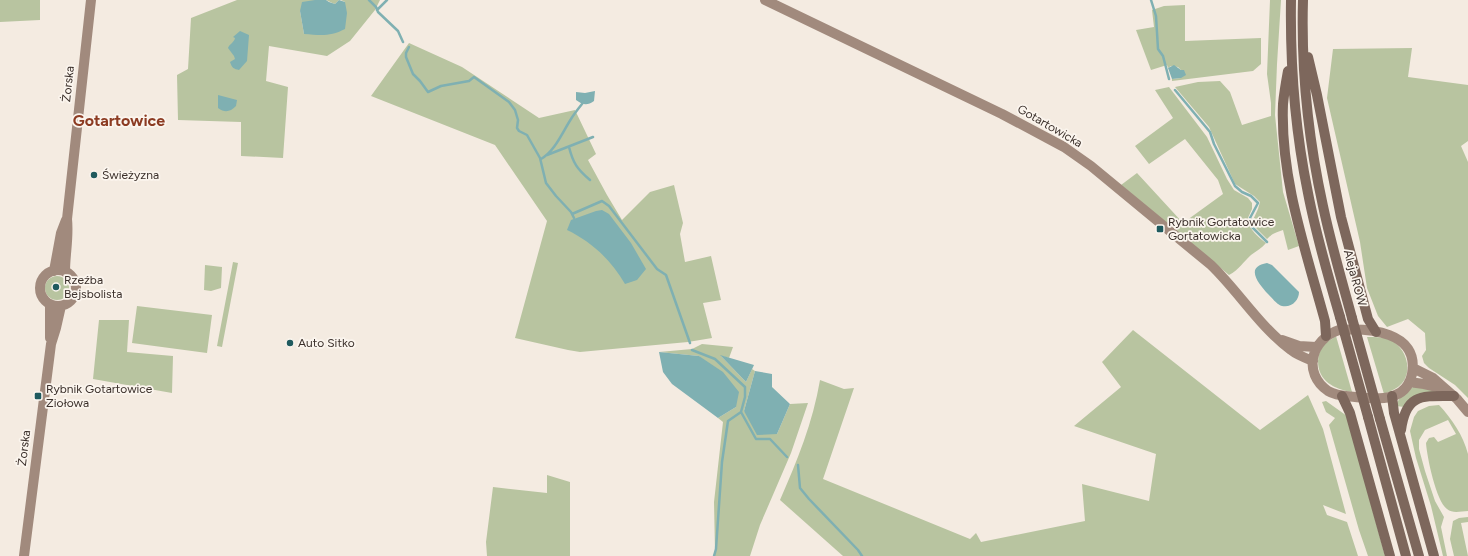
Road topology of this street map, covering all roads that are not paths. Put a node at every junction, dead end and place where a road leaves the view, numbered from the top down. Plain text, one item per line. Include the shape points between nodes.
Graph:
1 (91, 0) edge
2 (765, 0) edge
3 (1291, 0) edge
4 (1303, 0) edge
5 (1303, 36) junction
6 (1291, 48) junction
7 (66, 219) junction
8 (54, 271) junction
9 (65, 272) junction
10 (50, 304) junction
11 (61, 306) junction
12 (1376, 332) junction
13 (1326, 336) junction
14 (1278, 339) junction
15 (51, 344) junction
16 (1316, 347) junction
17 (1312, 361) junction
18 (1412, 368) junction
19 (1409, 382) junction
20 (1445, 389) junction
21 (1342, 396) junction
22 (1392, 396) junction
23 (1454, 396) junction
24 (1468, 412) edge
25 (1400, 435) junction
26 (24, 556) edge
27 (1390, 556) edge
28 (1406, 556) edge
29 (1418, 556) edge
30 (1434, 556) edge

1 - 7 street, Żorska
2 - 14 street, Gotartowicka via 1002,114 1078,157 1211,265
3 - 6 main road, Aleja ROW
4 - 5 main road, Aleja ROW
5 - 12 main road via 1341,217 1368,319
5 - 29 main road, Aleja ROW, bridge via 1313,156 1323,207
6 - 13 main road via 1283,104 1286,158 1294,204 1325,321
6 - 28 main road, Aleja ROW, bridge via 1295,107 1304,172 1317,233
7 - 8 street, Żorska
7 - 9 street, Żorska via 68,234
8 - 9 street
8 - 10 street via 46,275 40,285 42,296
9 - 11 street via 73,280 75,290 70,301
10 - 11 street
10 - 15 street, Żorska
11 - 15 street, Żorska
12 - 13 street via 1344,330
12 - 18 street via 1393,335 1401,340 1410,352
13 - 16 street
14 - 16 street, Gotartowicka via 1299,346
14 - 17 street, Gotartowicka via 1291,351
15 - 26 street, Żorska
16 - 17 street
17 - 21 street via 1316,376 1322,385
18 - 19 street
18 - 20 street via 1433,378
19 - 20 street
19 - 22 street
20 - 23 street
21 - 22 street via 1379,400
21 - 27 main road via 1348,406
22 - 25 main road
23 - 24 street
23 - 25 main road via 1428,396 1414,401 1404,413
25 - 30 main road

